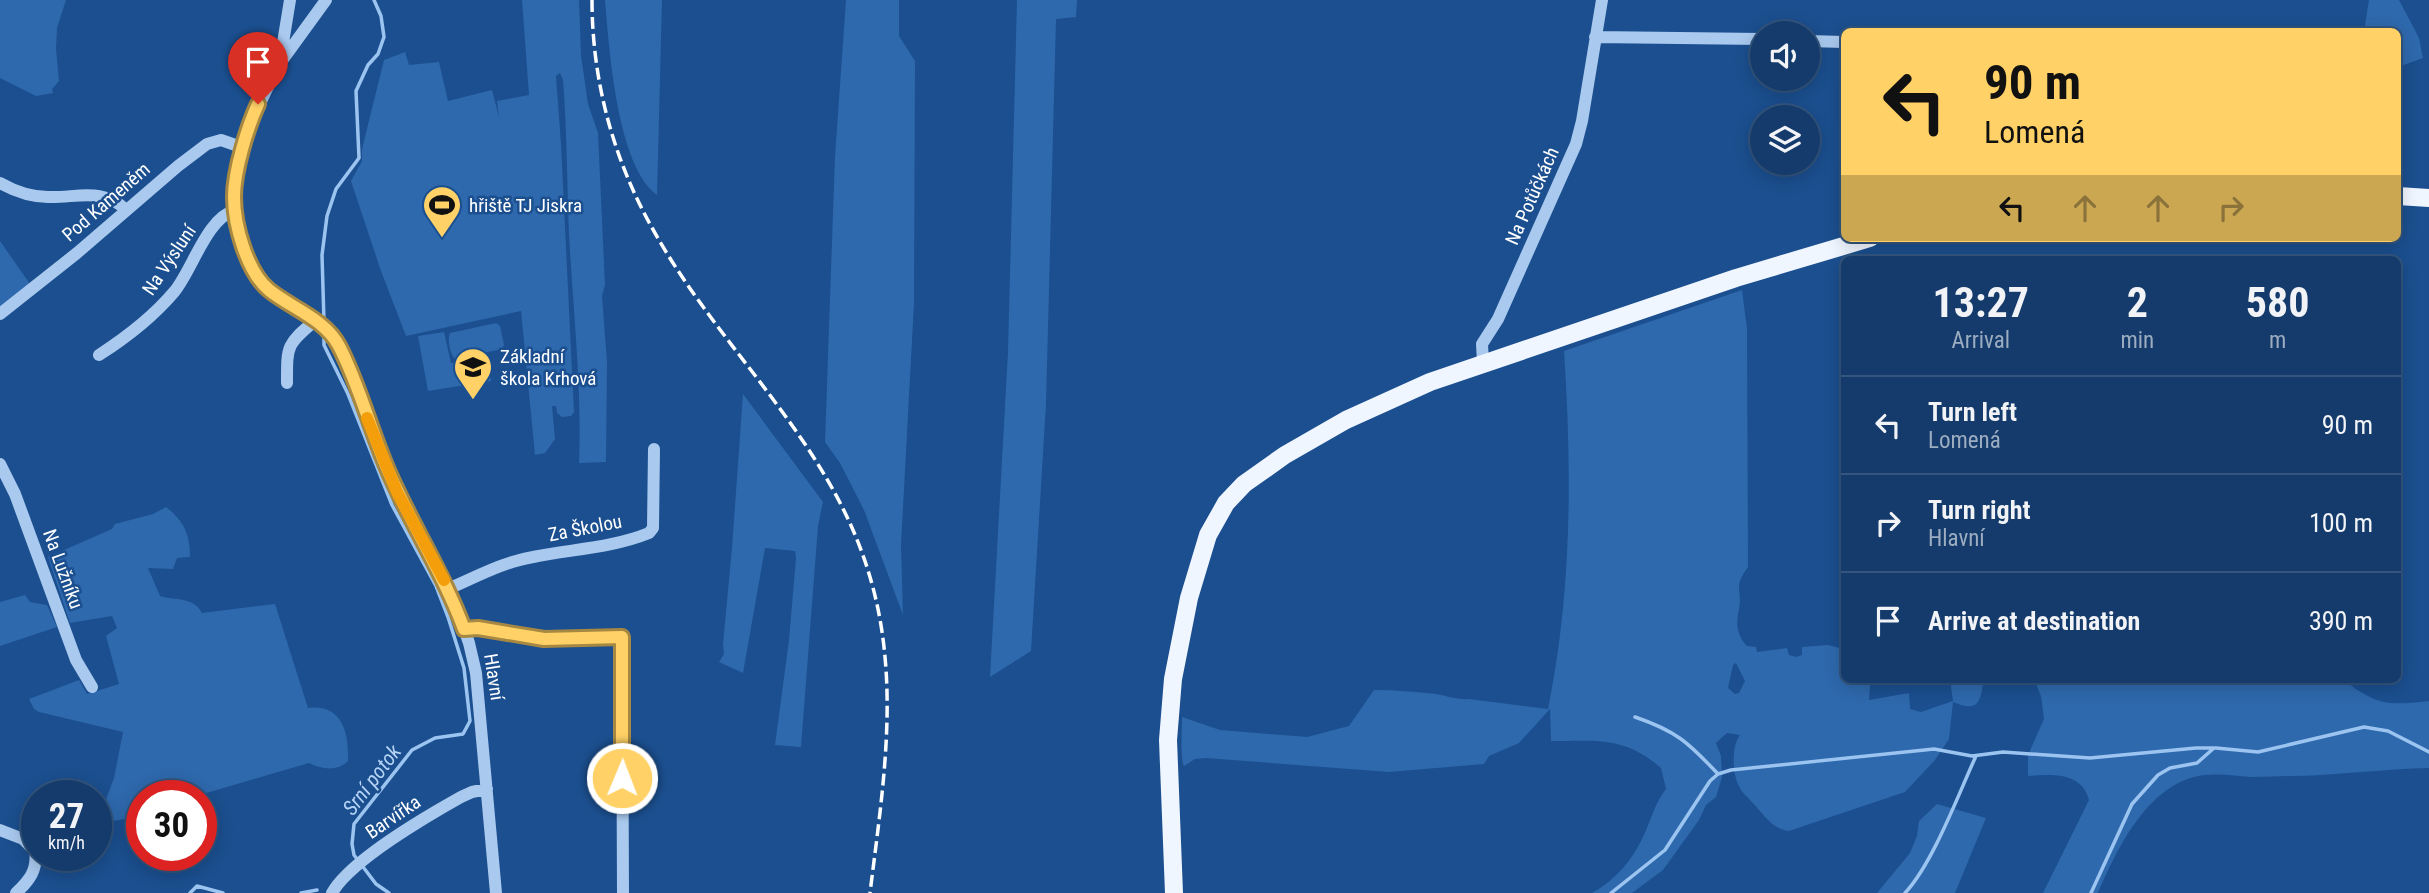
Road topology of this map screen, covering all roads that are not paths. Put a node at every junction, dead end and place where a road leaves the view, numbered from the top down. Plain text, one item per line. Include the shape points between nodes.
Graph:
1 (290, 0) edge
2 (326, 0) edge
3 (1602, 0) edge
4 (1595, 37) junction
5 (1750, 39) edge
6 (1820, 41) edge
7 (1841, 42) edge
8 (277, 68) junction
9 (244, 148) junction
10 (0, 183) edge
11 (2401, 196) edge
12 (2429, 198) edge
13 (127, 210) junction
14 (235, 210) junction
15 (1857, 242) edge
16 (0, 314) edge
17 (317, 322) junction
18 (99, 355) dead end
19 (1483, 363) junction
20 (287, 383) dead end
21 (654, 449) dead end
22 (0, 464) edge
23 (448, 589) junction
24 (464, 629) junction
25 (92, 687) dead end
26 (487, 789) junction
27 (0, 830) edge
28 (16, 893) edge
29 (332, 893) edge
30 (496, 893) edge
31 (623, 893) edge
32 (1174, 893) edge

1 - 8 street, Hlavní
2 - 8 street
3 - 4 street, Na Potůčkách
4 - 5 street
4 - 19 street, Na Potůčkách via 1576,144 1498,319 1482,344
6 - 7 street
8 - 9 street, Hlavní via 256,109
9 - 13 street, Pod Kameněm via 221,140 210,142
9 - 14 street, Hlavní
10 - 13 street via 47,197 103,196
11 - 12 main road
13 - 16 street, Pod Kameněm
14 - 17 street, Hlavní via 259,281
14 - 18 street, Na Výsluní via 221,217 177,289 154,315
15 - 19 main road
17 - 20 street via 290,344
17 - 23 street, Hlavní via 342,353 397,492
19 - 32 main road via 1396,396 1330,429 1255,475 1220,512 1193,584 1173,678 1168,740
21 - 23 street, Za Školou via 653,528 649,533 503,565
22 - 25 street, Na Lužníku via 76,660
23 - 24 street, Hlavní
24 - 26 street, Hlavní via 476,673
24 - 31 street via 544,639 622,637
26 - 29 street, Barvířka via 461,797 358,864
26 - 30 street, Hlavní
27 - 28 street via 23,839 34,851 30,880

